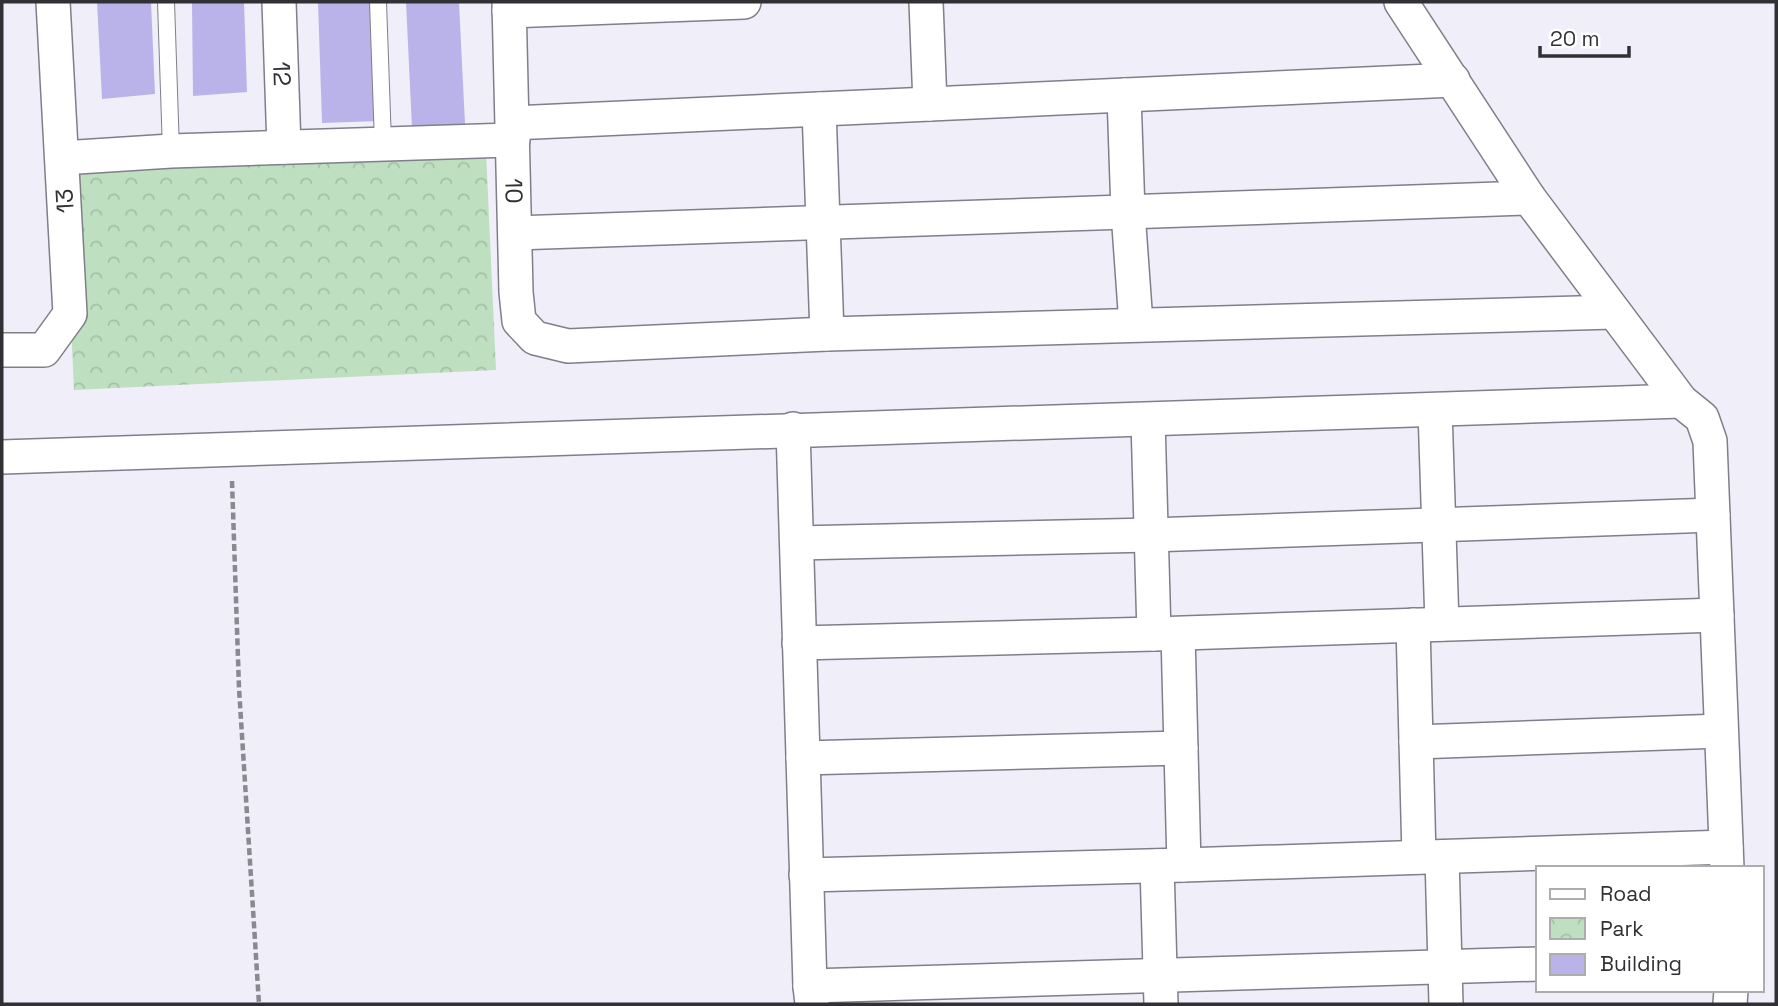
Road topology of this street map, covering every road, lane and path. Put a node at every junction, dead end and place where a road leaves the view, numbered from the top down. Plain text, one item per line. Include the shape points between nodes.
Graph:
1 (53, 2) edge
2 (166, 2) edge
3 (279, 2) edge
4 (378, 2) edge
5 (744, 2) edge
6 (926, 2) edge
7 (1401, 2) edge
8 (509, 6) edge
9 (1452, 80) junction
10 (1124, 95) junction
11 (930, 104) junction
12 (819, 109) junction
13 (513, 132) junction
14 (383, 143) junction
15 (284, 147) junction
16 (171, 151) junction
17 (62, 158) junction
18 (1529, 198) junction
19 (1129, 212) junction
20 (821, 222) junction
21 (515, 233) junction
22 (1614, 312) junction
23 (1136, 324) junction
24 (827, 334) junction
25 (2, 351) edge
26 (1681, 401) junction
27 (1435, 410) junction
28 (1148, 420) junction
29 (793, 429) junction
30 (231, 449) junction
31 (2, 457) edge
32 (1713, 515) junction
33 (1439, 524) junction
34 (1151, 534) junction
35 (797, 543) junction
36 (1717, 615) junction
37 (1427, 625) junction
38 (1166, 634) junction
39 (799, 643) junction
40 (1721, 731) junction
41 (1416, 741) junction
42 (1181, 748) junction
43 (803, 758) junction
44 (1431, 857) junction
45 (1726, 857) edge
46 (1171, 866) junction
47 (806, 875) junction
48 (1536, 964) edge
49 (1445, 967) junction
50 (1161, 991) edge
51 (811, 995) edge
52 (259, 1004) edge
53 (1446, 1004) edge

1 - 17 street, 13
2 - 16 lane
3 - 15 street, 12
4 - 14 lane
5 - 8 street
6 - 11 street
7 - 9 street
8 - 13 street, 10
9 - 10 street
9 - 18 street
10 - 11 street
10 - 19 street
11 - 12 street
12 - 13 street
12 - 20 street
13 - 14 street
13 - 21 street, 10
14 - 15 street
15 - 16 street
16 - 17 street
17 - 25 street, 13 via 70,314 44,350
18 - 19 street
18 - 22 street
19 - 20 street
19 - 23 street
20 - 21 street
20 - 24 street
21 - 24 street, 10 via 519,321 535,338 568,346
22 - 23 street, 10
22 - 26 street
23 - 24 street, 10
26 - 27 street
26 - 32 street via 1702,418 1710,441
27 - 28 street
27 - 33 street
28 - 29 street
28 - 34 street
29 - 30 street
29 - 35 street
30 - 31 street
30 - 52 path via 239,688
32 - 33 street
32 - 36 street
33 - 34 street
33 - 37 street
34 - 35 street
34 - 38 street
35 - 39 street
36 - 37 street
36 - 40 street
37 - 38 street
37 - 41 street
38 - 39 street
38 - 42 street
39 - 43 street
40 - 41 street
40 - 45 street
41 - 44 street
42 - 43 street
42 - 46 street
43 - 47 street
44 - 45 street
44 - 46 street
44 - 49 street
46 - 47 street
46 - 50 street
47 - 51 street
48 - 49 street
49 - 50 street
49 - 53 street
50 - 51 street

